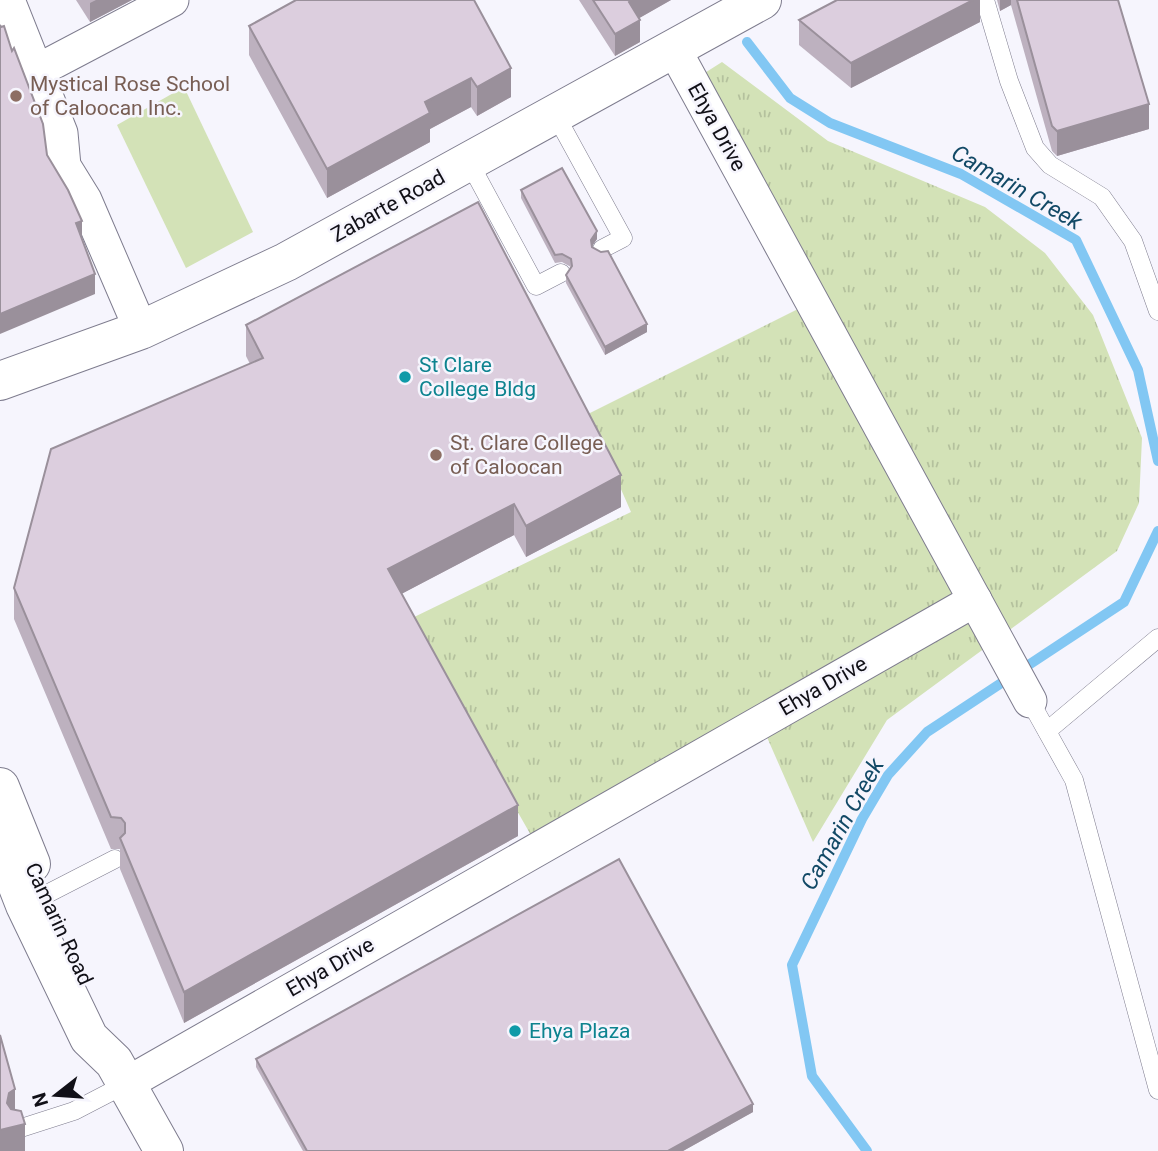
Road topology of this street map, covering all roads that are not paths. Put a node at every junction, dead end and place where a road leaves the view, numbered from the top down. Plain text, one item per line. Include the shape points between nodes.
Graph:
1 (8, 0) edge
2 (172, 0) edge
3 (762, 0) edge
4 (985, 0) edge
5 (674, 49) junction
6 (37, 71) junction
7 (555, 114) junction
8 (469, 162) junction
9 (602, 249) edge
10 (561, 273) dead end
11 (1158, 311) edge
12 (141, 330) junction
13 (0, 381) edge
14 (975, 600) junction
15 (1158, 638) edge
16 (1030, 701) joint
17 (1046, 731) junction
18 (0, 787) edge
19 (0, 841) edge
20 (116, 859) dead end
21 (43, 896) junction
22 (120, 1073) junction
23 (1158, 1090) edge
24 (18, 1129) edge
25 (164, 1151) edge

1 - 6 street
2 - 6 street
3 - 5 main road, Zabarte Road
4 - 11 lane via 1035,148 1050,165 1102,197 1133,241
5 - 7 main road, Zabarte Road
5 - 14 street, Ehya Drive
6 - 12 street via 61,133 64,166 85,200
7 - 8 main road, Zabarte Road
7 - 9 lane via 622,238
8 - 10 lane via 536,286
8 - 12 main road, Zabarte Road via 286,262
12 - 13 main road, Zabarte Road
14 - 16 street
14 - 22 street, Ehya Drive
15 - 17 lane
16 - 17 lane
17 - 23 lane via 1074,780
18 - 21 main road, Camarin Road
19 - 22 main road, Camarin Road via 25,905 89,1038
20 - 21 lane
21 - 22 main road, Camarin Road via 107,1027
22 - 24 lane via 74,1111
22 - 25 main road, Camarin Road

